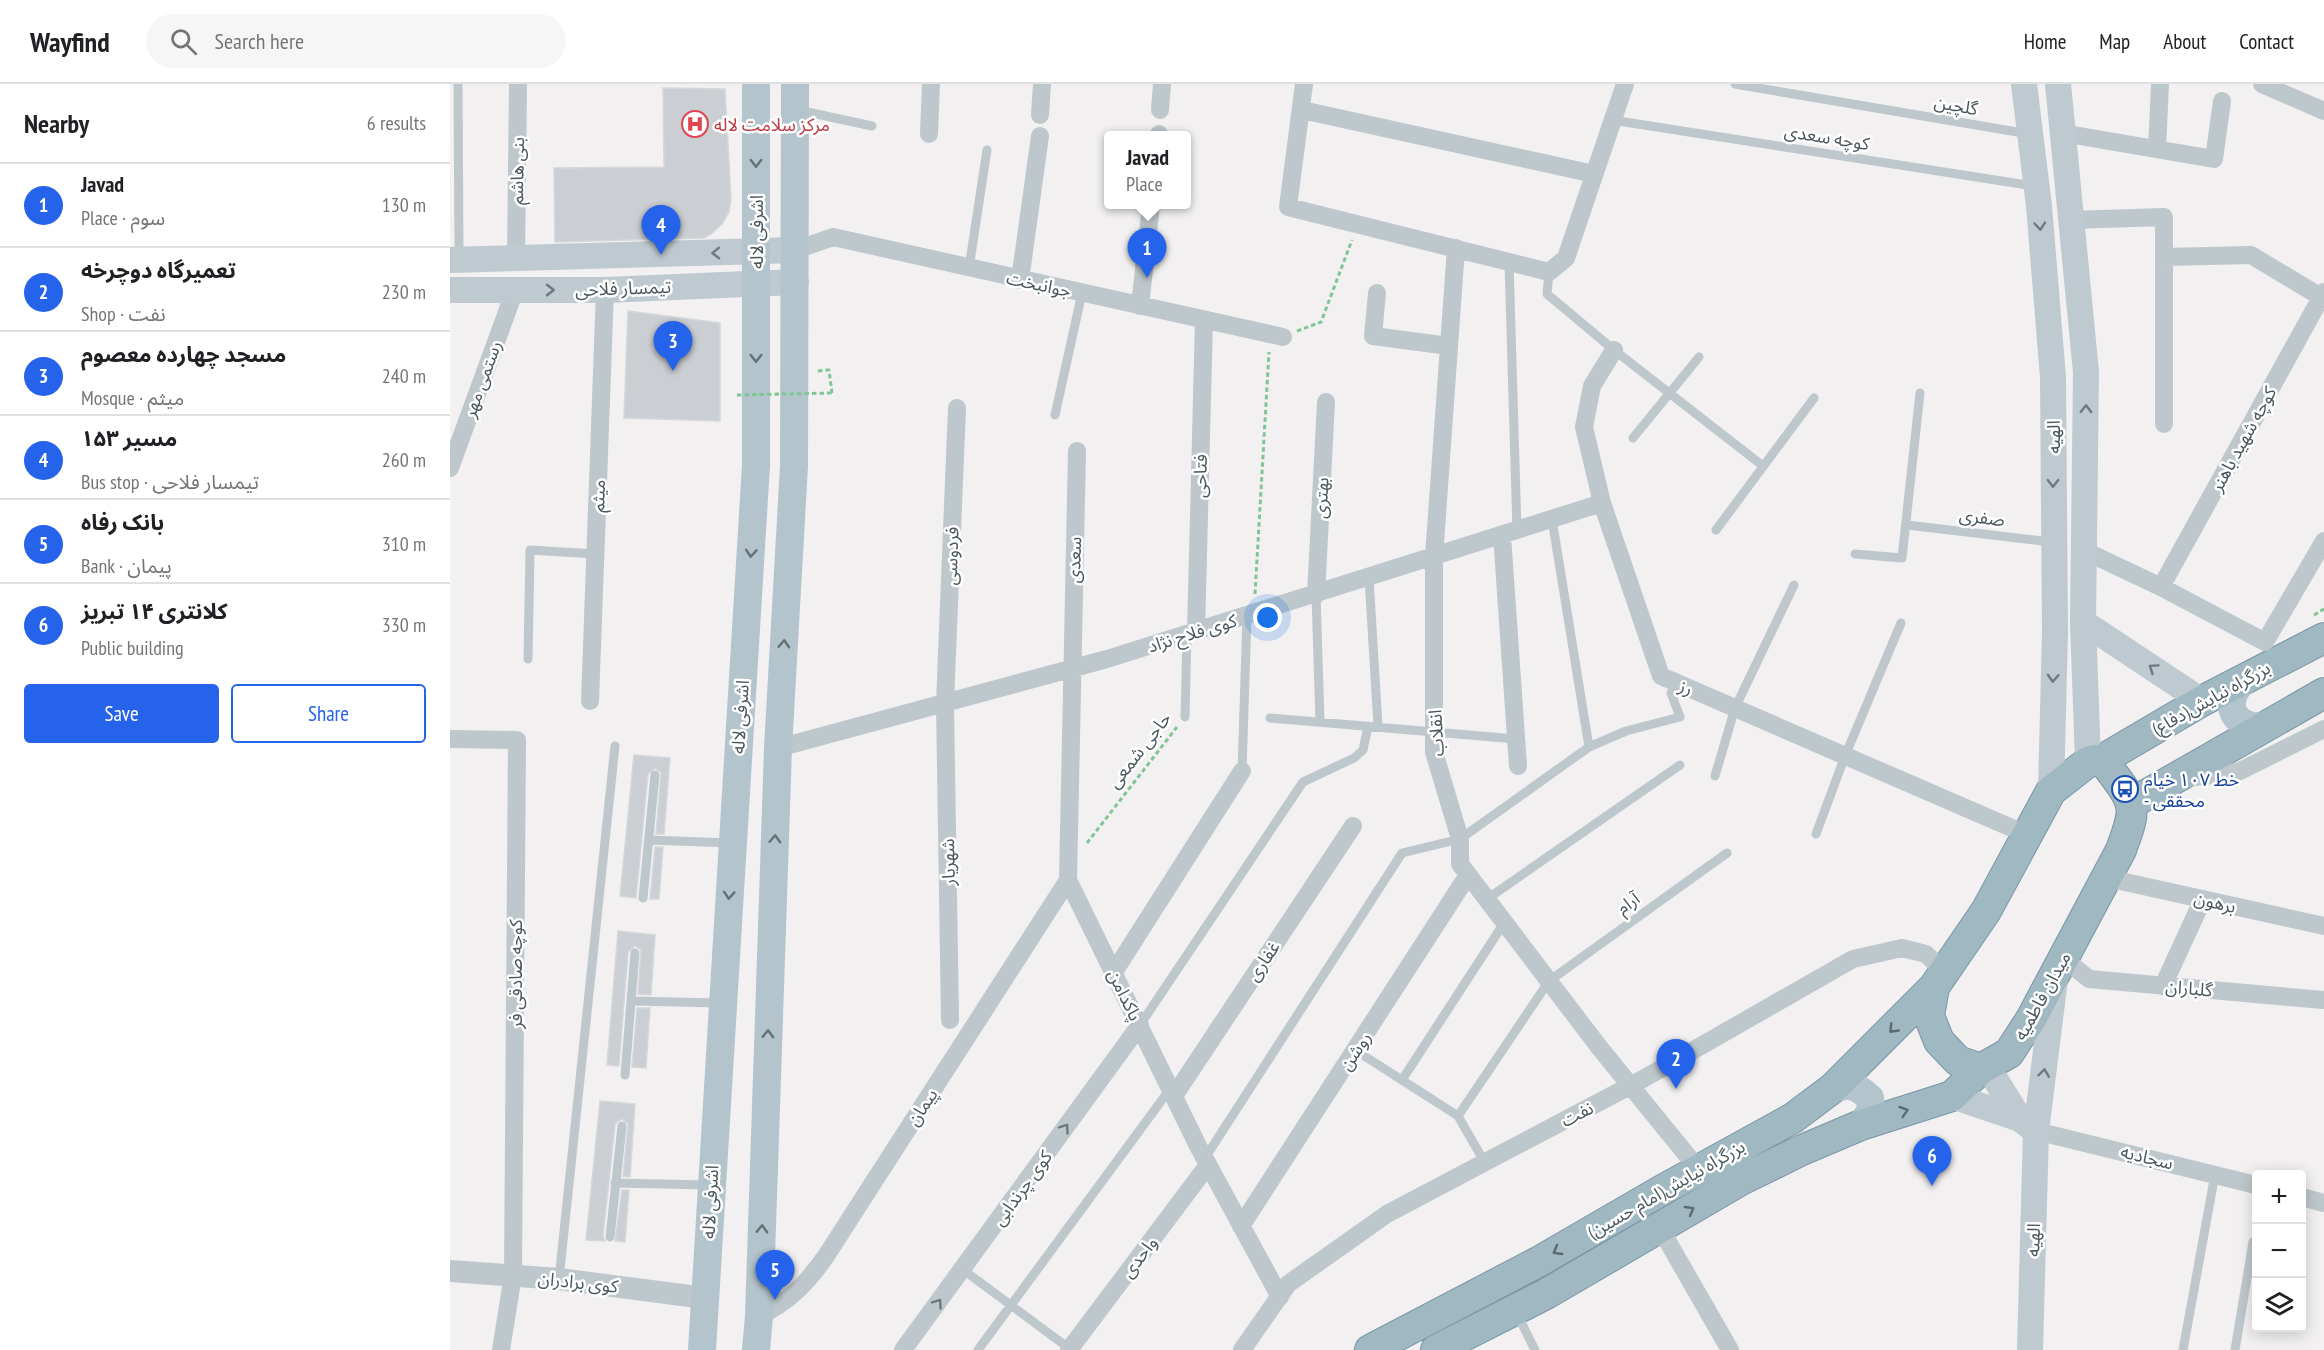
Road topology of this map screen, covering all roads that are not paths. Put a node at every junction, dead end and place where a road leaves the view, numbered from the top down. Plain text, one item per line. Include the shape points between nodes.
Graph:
1 (458, 84) edge
2 (518, 84) edge
3 (756, 84) edge
4 (932, 84) edge
5 (1042, 84) edge
6 (1162, 84) edge
7 (1304, 84) edge
8 (1624, 84) edge
9 (1735, 84) edge
10 (2024, 84) edge
11 (2058, 84) edge
12 (2160, 84) edge
13 (2262, 84) edge
14 (795, 97) edge
15 (2222, 101) dead end
16 (1160, 110) dead end
17 (1302, 110) junction
18 (2324, 111) edge
19 (1040, 115) dead end
20 (1612, 120) junction
21 (872, 126) dead end
22 (2062, 133) junction
23 (929, 134) dead end
24 (2030, 134) junction
25 (1040, 136) dead end
26 (2157, 149) junction
27 (987, 150) dead end
28 (1594, 174) junction
29 (2036, 187) junction
30 (1150, 209) edge
31 (2071, 220) junction
32 (1456, 248) junction
33 (796, 250) junction
34 (756, 252) junction
35 (2164, 258) junction
36 (516, 259) junction
37 (455, 260) edge
38 (1509, 262) junction
39 (969, 268) junction
40 (1549, 272) junction
41 (1020, 280) junction
42 (796, 282) junction
43 (756, 283) junction
44 (450, 290) edge
45 (515, 290) junction
46 (605, 290) junction
47 (1082, 293) junction
48 (1377, 293) dead end
49 (2322, 294) edge
50 (1140, 306) junction
51 (1204, 320) junction
52 (1283, 337) road end
53 (1449, 346) junction
54 (1614, 350) junction
55 (1699, 357) dead end
56 (1920, 393) dead end
57 (1670, 394) junction
58 (1814, 398) dead end
59 (1326, 402) dead end
60 (957, 408) dead end
61 (1055, 415) dead end
62 (2164, 424) dead end
63 (1633, 438) dead end
64 (1077, 451) dead end
65 (1763, 466) junction
66 (450, 468) edge
67 (1602, 503) junction
68 (1552, 519) junction
69 (1907, 525) junction
70 (1716, 530) dead end
71 (1509, 533) junction
72 (2324, 541) edge
73 (2054, 542) junction
74 (2085, 551) junction
75 (596, 554) junction
76 (1855, 554) dead end
77 (1434, 557) junction
78 (1370, 578) junction
79 (1794, 585) dead end
80 (2161, 587) junction
81 (1316, 595) junction
82 (1250, 615) junction
83 (2083, 621) junction
84 (1900, 623) dead end
85 (1192, 633) junction
86 (2324, 638) edge
87 (528, 659) dead end
88 (1071, 669) junction
89 (2246, 679) junction
90 (1671, 693) dead end
91 (2324, 693) edge
92 (2202, 700) junction
93 (590, 701) dead end
94 (945, 703) junction
95 (1735, 708) junction
96 (1185, 717) road end
97 (1270, 718) dead end
98 (1320, 722) junction
99 (1373, 726) junction
100 (2267, 726) junction
101 (2324, 729) edge
102 (1435, 731) junction
103 (1516, 739) junction
104 (450, 740) edge
105 (615, 746) dead end
106 (1589, 747) junction
107 (778, 748) junction
108 (1845, 756) junction
109 (2094, 761) junction
110 (1680, 765) dead end
111 (1518, 766) dead end
112 (1242, 771) joint
113 (655, 776) dead end
114 (1715, 776) dead end
115 (2172, 780) junction
116 (2051, 791) junction
117 (2132, 803) junction
118 (1353, 826) dead end
119 (1816, 834) dead end
120 (2028, 835) junction
121 (1460, 839) junction
122 (649, 840) junction
123 (732, 843) junction
124 (1727, 853) dead end
125 (1068, 874) junction
126 (1468, 875) junction
127 (2107, 878) junction
128 (644, 898) dead end
129 (1487, 899) junction
130 (2202, 899) junction
131 (1504, 923) junction
132 (2324, 926) edge
133 (636, 953) dead end
134 (2059, 965) junction
135 (1114, 972) junction
136 (1939, 980) junction
137 (1549, 981) junction
138 (2163, 986) junction
139 (2323, 1000) edge
140 (632, 1001) junction
141 (722, 1003) junction
142 (950, 1020) dead end
143 (1140, 1025) junction
144 (1355, 1050) junction
145 (1984, 1067) junction
146 (625, 1075) dead end
147 (1402, 1080) junction
148 (1630, 1085) junction
149 (1833, 1088) junction
150 (1172, 1093) junction
151 (1952, 1096) junction
152 (1458, 1116) junction
153 (1861, 1125) junction
154 (2028, 1125) junction
155 (622, 1126) dead end
156 (1206, 1162) junction
157 (1485, 1163) junction
158 (1699, 1170) junction
159 (2215, 1174) junction
160 (615, 1184) junction
161 (2252, 1184) edge
162 (711, 1185) junction
163 (2306, 1198) edge
164 (2324, 1203) edge
165 (1241, 1227) junction
166 (1660, 1228) junction
167 (610, 1237) dead end
168 (2252, 1248) edge
169 (962, 1269) junction
170 (450, 1271) edge
171 (513, 1275) junction
172 (559, 1279) junction
173 (1280, 1297) junction
174 (705, 1298) junction
175 (1012, 1304) junction
176 (1515, 1310) junction
177 (759, 1316) junction
178 (1444, 1348) edge
179 (1070, 1349) edge
180 (501, 1350) edge
181 (702, 1350) edge
182 (756, 1350) edge
183 (903, 1350) edge
184 (978, 1350) edge
185 (1242, 1350) edge
186 (1370, 1350) edge
187 (1536, 1350) edge
188 (1730, 1350) edge
189 (2030, 1350) edge
190 (2183, 1350) edge
191 (2235, 1350) edge

1 - 37 lane
2 - 36 street, بنی هاشم
3 -> 34 main road, اشرفی لاله
4 - 23 street
5 - 19 street
6 - 16 street
7 - 17 street
8 - 20 street
9 - 24 lane, گلچین
10 - 24 main road, الهیه
11 - 22 main road, الهیه
12 - 26 street
13 - 18 street
14 - 21 lane
14 - 33 main road
15 - 26 street via 2214,159
17 - 28 street
17 - 32 street via 1288,207
20 - 28 street
20 - 29 lane, کوچه سعدی
22 - 26 street
22 - 31 main road, الهیه
24 - 29 main road, الهیه
25 - 41 street
27 - 39 lane
28 - 40 street via 1566,258
29 -> 73 main road, الهیه via 2053,377
30 - 50 street
31 - 35 street via 2164,217
74 -> 31 main road, الهیه via 2086,372
32 - 38 street
32 - 53 street, انقلاب
33 - 34 main road, تیمسار فلاحی
33 - 39 street, جوانبخت via 833,237
33 - 42 main road
34 -> 36 main road, تیمسار فلاحی
34 - 43 main road, اشرفی لاله
35 - 49 street via 2251,255
35 - 62 street
36 - 37 main road, تیمسار فلاحی
36 - 45 main road
38 - 40 street
38 - 71 lane
39 - 41 street, جوانبخت
40 - 54 lane via 1547,294
41 - 47 street, جوانبخت
42 - 43 main road, تیمسار فلاحی
107 -> 42 main road via 794,466
43 - 46 main road, تیمسار فلاحی
43 -> 123 main road, اشرفی لاله via 756,465
44 - 45 main road, تیمسار فلاحی
45 -> 46 main road, تیمسار فلاحی
45 - 66 street, رستمی مهر
46 - 75 street, میثم
47 - 50 street, جوانبخت
47 - 61 lane
48 - 53 street via 1373,336
49 - 80 street, کوچه شهید باهنر
50 - 51 street, جوانبخت
51 - 52 street, جوانبخت
51 - 85 street, فتاحی
53 - 77 street, انقلاب
54 - 57 lane
54 - 67 street, رز via 1592,386 1584,427
55 - 57 lane
56 - 69 lane
57 - 63 lane
57 - 65 lane
58 - 65 lane
59 - 81 street, بهتری
60 - 94 street, فردوسی
64 - 88 street, سعدی
65 - 70 lane
67 - 68 street, کوی فلاح نژاد
67 - 95 street, رز via 1660,676
68 - 71 street, کوی فلاح نژاد
68 - 106 lane
69 - 73 lane, صفری
69 - 76 lane via 1902,558
71 - 77 street, کوی فلاح نژاد
71 - 103 street
72 - 80 street via 2265,642
73 -> 116 main road, الهیه
74 - 80 street
74 - 83 main road, الهیه
75 - 87 lane via 530,550
75 - 93 street, میثم
77 - 78 street, کوی فلاح نژاد
77 - 102 street, انقلاب
78 - 81 street, کوی فلاح نژاد
78 - 99 lane
79 - 95 lane
81 - 82 street, کوی فلاح نژاد
81 - 98 lane
82 - 85 street, کوی فلاح نژاد
82 - 112 lane
92 -> 83 main road
83 - 109 main road, الهیه
84 - 108 lane
85 - 88 street, کوی فلاح نژاد
85 - 96 lane, حاجی شمعی
86 - 89 highway, بزرگراه نیایش(دفاع)
88 - 94 street, کوی فلاح نژاد
88 - 125 street, پاکدامن
89 - 92 highway, بزرگراه نیایش(دفاع)
89 - 100 main road via 2235,688 2231,700 2233,713 2241,723 2254,728
90 - 106 lane via 1680,717 1626,731
91 - 100 highway
92 - 109 highway, بزرگراه نیایش(دفاع)
94 - 107 street, کوی فلاح نژاد
94 - 142 street, شهریار
95 - 108 street, رز
95 - 114 lane
97 - 98 lane
98 - 99 lane
99 - 102 lane
99 - 143 lane via 1363,750 1354,758 1303,782
100 - 115 highway
101 - 115 street via 2238,772
102 - 103 lane
102 - 121 street, انقلاب via 1434,752
103 - 111 street
104 - 171 street, کوچه صادقی فر via 517,740
105 - 172 lane
106 - 121 lane
177 -> 107 main road
108 - 119 lane
108 - 120 street, رز
109 - 116 highway
109 - 117 highway via 2114,775
110 - 129 lane
112 - 135 street
113 - 122 lane
115 - 117 highway
116 - 120 highway
117 - 127 highway, میدان فاطمیه via 2132,821
118 - 150 street, غفاری
120 - 136 highway via 1986,910
121 - 126 street, انقلاب via 1460,864
121 - 156 lane via 1402,853
122 - 123 lane
122 - 128 lane
123 -> 141 main road, اشرفی لاله
124 - 137 lane, آرام
125 - 135 street, پاکدامن
125 - 177 street, پیمان via 826,1256 810,1278 780,1306
126 - 129 street, انقلاب
126 - 144 street, روشن
127 - 130 street, برهون
127 - 134 highway, میدان فاطمیه
129 - 131 street, انقلاب
130 - 132 street, برهون
130 - 138 street
131 - 137 street, انقلاب
131 - 147 lane
133 - 140 lane
134 - 138 street, گلباران via 2089,979
134 - 145 highway, میدان فاطمیه via 2009,1053
154 -> 134 main road, الهیه
135 - 143 street, پاکدامن
136 - 145 highway via 1929,1016 1939,1041 1958,1061
136 - 148 street, نفت via 1926,954 1902,948 1853,959
136 -> 149 highway, بزرگراه نیایش(امام حسین)
137 - 148 street, انقلاب
137 - 152 lane
138 - 139 street, گلباران
140 - 141 lane
140 - 146 lane
141 - 162 main road, اشرفی لاله
143 - 150 street, پاکدامن
169 -> 143 street, کوی چرندابی
144 - 147 lane
144 - 165 street, روشن
145 - 151 highway, بزرگراه نیایش(امام حسین)
145 - 154 main road
147 - 152 lane
148 - 157 street, نفت
148 - 158 street, انقلاب
149 - 153 main road via 1848,1085 1870,1098 1870,1110
149 - 158 highway, بزرگراه نیایش(امام حسین) via 1793,1118
150 - 156 street, پاکدامن
150 - 175 lane
153 -> 151 highway, بزرگراه نیایش(امام حسین)
151 - 154 main road
152 - 157 lane
166 -> 153 highway, بزرگراه نیایش(امام حسین) via 1741,1180
154 - 159 street, سجادیه
154 - 189 main road, الهیه
155 - 160 lane
156 - 165 street, پاکدامن
156 - 179 street, واحدی
157 - 173 street, نفت via 1387,1214 1288,1284
158 -> 186 highway, بزرگراه نیایش(امام حسین) via 1538,1262
159 - 161 street, سجادیه
159 - 190 lane
160 - 162 lane
160 - 167 lane
162 - 174 main road, اشرفی لاله
163 - 164 street
165 - 173 street, پاکدامن
166 - 176 highway, بزرگراه نیایش(امام حسین)
166 - 188 street
168 - 191 lane
169 - 175 lane
183 -> 169 street, کوی چرندابی
170 - 171 street, کوی برادران
171 - 172 street, کوی برادران
171 - 180 street
172 - 174 street, کوی برادران
173 - 185 street, نفت
174 - 181 main road, اشرفی لاله
175 - 179 lane
175 - 184 lane
176 - 178 highway, بزرگراه نیایش(امام حسین)
176 - 187 lane
177 - 182 main road

